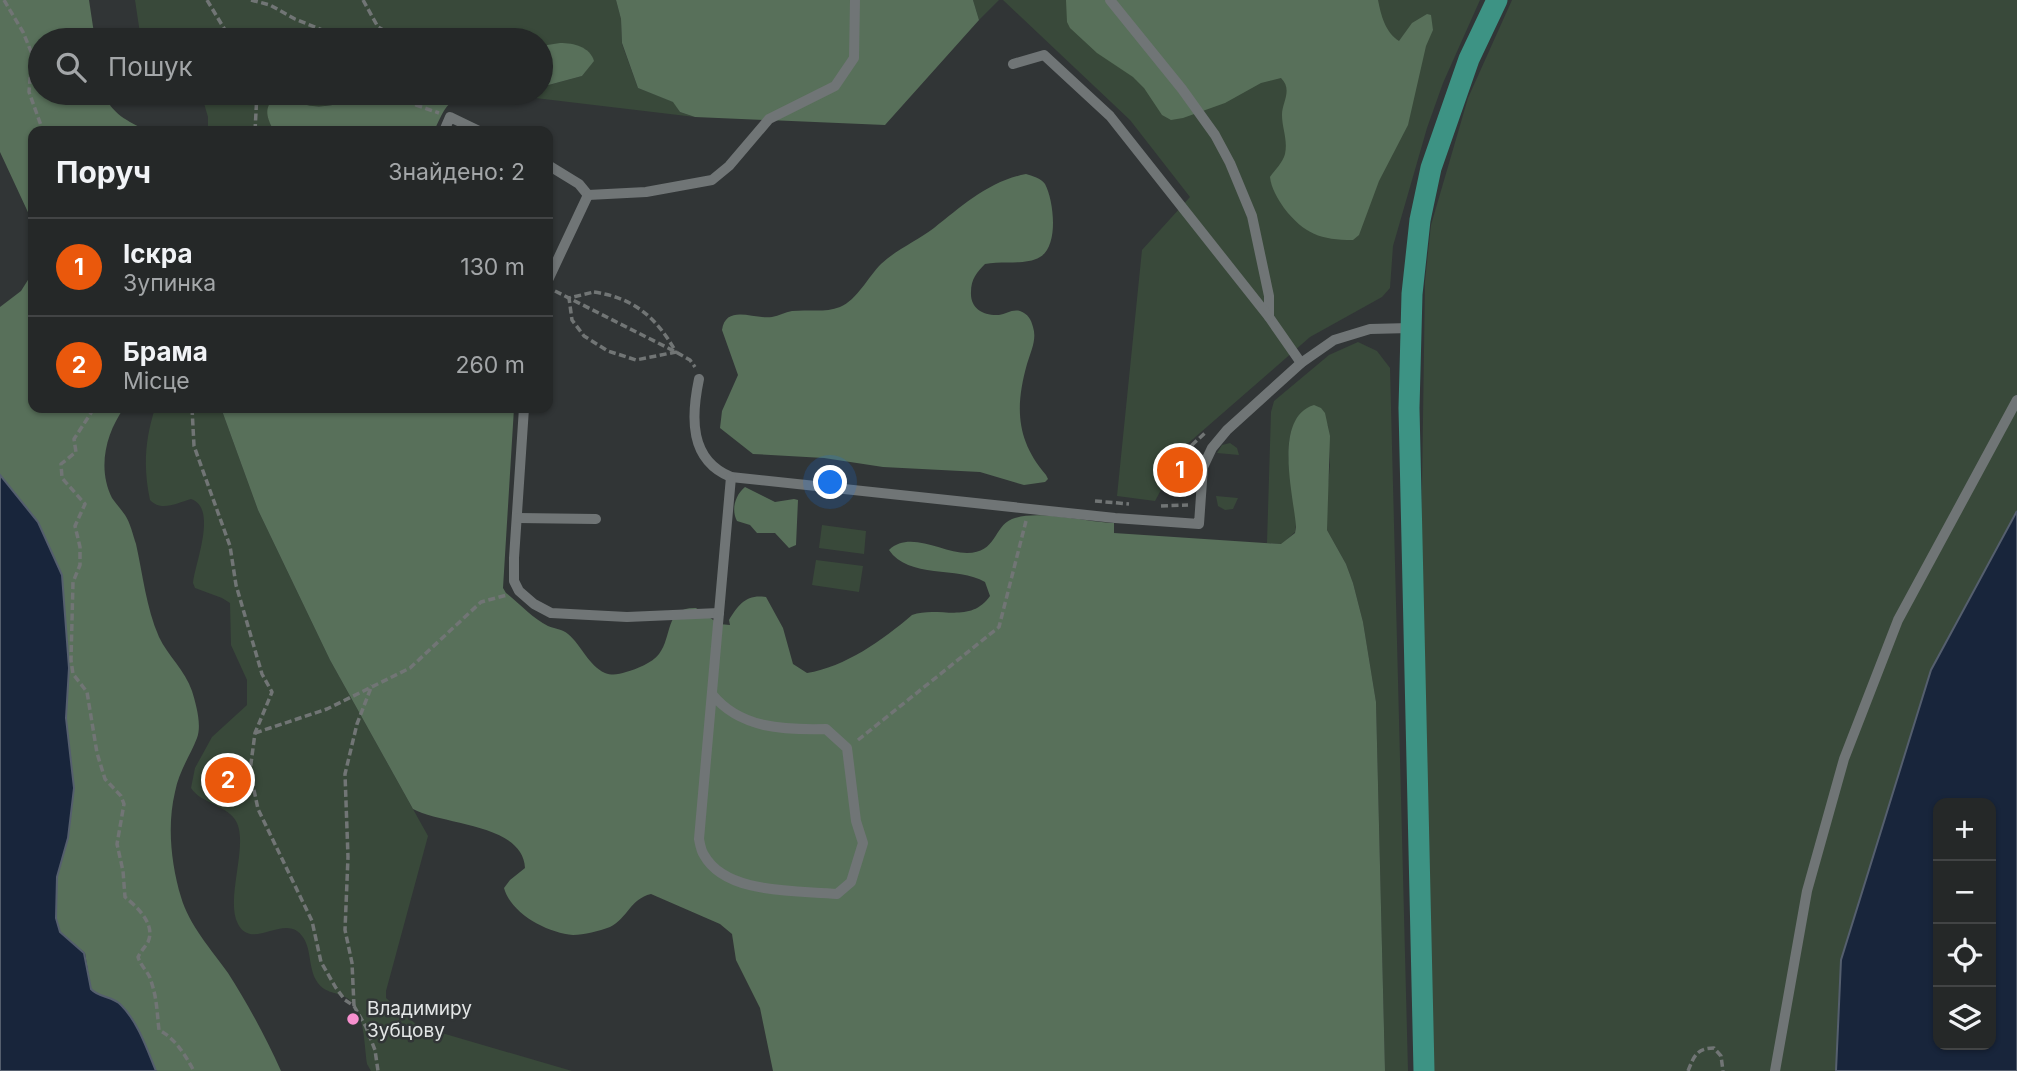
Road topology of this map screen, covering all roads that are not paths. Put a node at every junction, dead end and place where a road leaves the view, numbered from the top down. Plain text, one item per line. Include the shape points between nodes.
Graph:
1 (855, 0) edge
2 (1110, 0) edge
3 (1497, 0) edge
4 (1013, 64) dead end
5 (446, 126) edge
6 (469, 126) edge
7 (553, 168) edge
8 (588, 195) junction
9 (553, 269) edge
10 (1269, 317) junction
11 (1410, 328) junction
12 (1301, 363) junction
13 (699, 379) road end
14 (2017, 400) edge
15 (524, 413) edge
16 (731, 477) junction
17 (518, 518) junction
18 (596, 519) dead end
19 (719, 612) junction
20 (712, 694) junction
21 (1424, 1071) edge
22 (1775, 1071) edge

1 - 8 lane via 854,58 835,86 769,119 712,180 646,192
2 - 10 lane via 1182,89 1230,163 1252,216
3 - 11 main road via 1469,59 1431,168 1416,243
4 - 10 lane via 1044,55 1110,116
5 - 6 lane via 450,117
7 - 8 lane
8 - 9 lane
10 - 12 lane
11 - 12 lane via 1370,329 1334,340
11 - 21 main road
12 - 16 lane via 1212,447 1203,467 1199,524
13 - 16 lane via 694,400 696,438 713,469
14 - 22 lane via 1898,620 1844,759 1807,891
15 - 17 lane
16 - 19 lane
17 - 18 lane
17 - 19 lane via 514,581 534,604 551,613 626,617
19 - 20 lane
20 - 20 lane via 699,839 704,855 721,874 744,883 837,894 850,882 863,843 847,748 826,729 749,722

